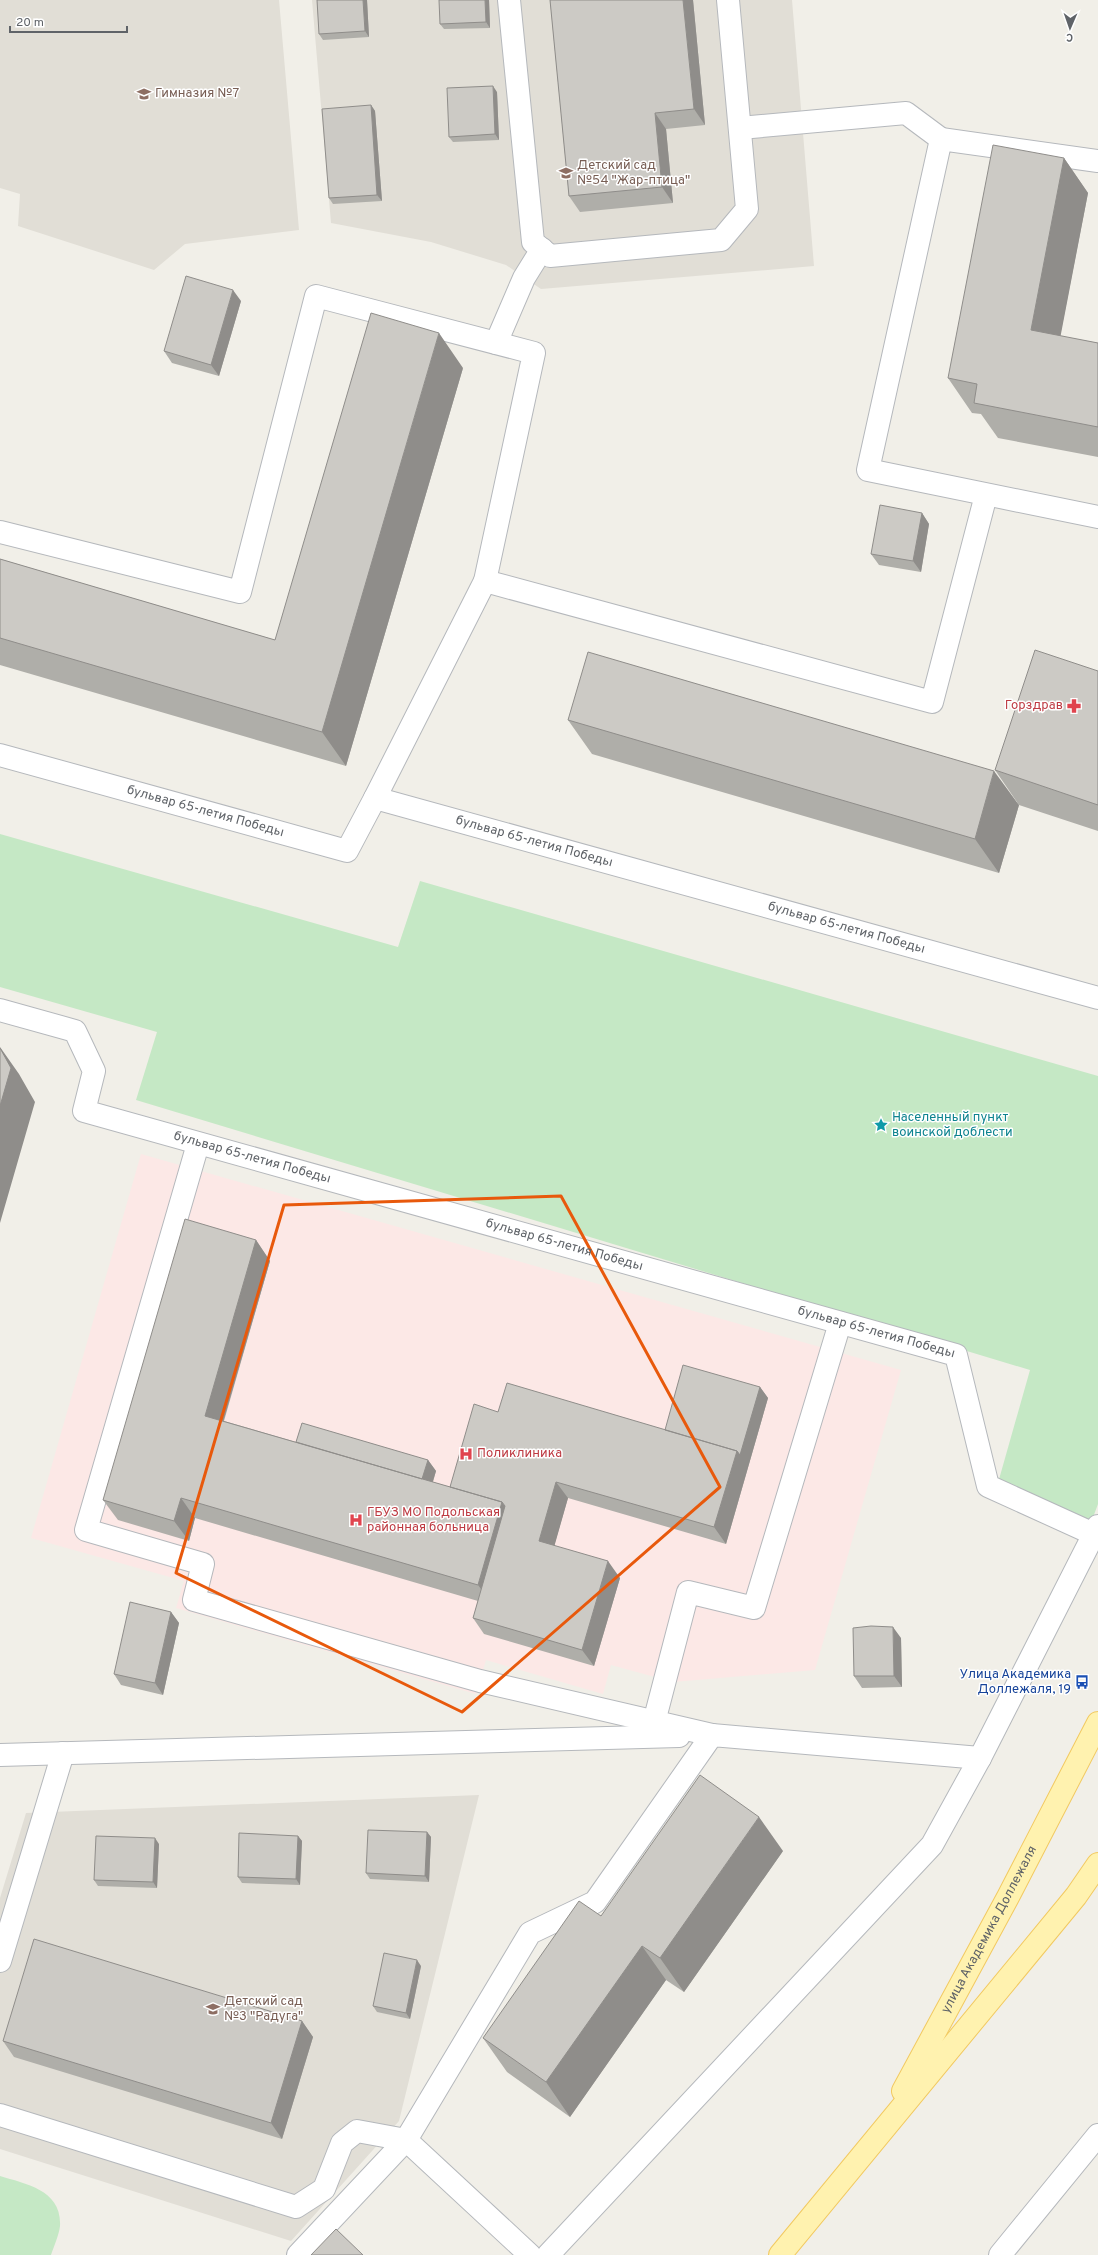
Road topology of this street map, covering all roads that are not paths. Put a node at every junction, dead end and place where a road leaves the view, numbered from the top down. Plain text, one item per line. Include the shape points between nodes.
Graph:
1 (509, 0) edge
2 (728, 0) edge
3 (740, 128) junction
4 (941, 139) junction
5 (1098, 161) edge
6 (542, 249) junction
7 (496, 343) junction
8 (986, 495) junction
9 (1098, 517) edge
10 (0, 532) edge
11 (485, 581) junction
12 (0, 755) edge
13 (375, 798) junction
14 (1098, 998) edge
15 (0, 1010) edge
16 (198, 1144) junction
17 (840, 1323) junction
18 (1097, 1532) edge
19 (654, 1722) junction
20 (1098, 1725) edge
21 (712, 1735) junction
22 (63, 1753) junction
23 (0, 1755) edge
24 (980, 1758) junction
25 (1098, 1864) edge
26 (0, 1961) edge
27 (0, 2115) edge
28 (1098, 2135) edge
29 (879, 2136) junction
30 (406, 2140) junction
31 (298, 2255) edge
32 (530, 2255) edge
33 (548, 2255) edge
34 (780, 2255) edge
35 (1000, 2255) edge

1 - 6 street via 533,242
2 - 3 street
3 - 4 street via 906,113
3 - 6 street via 747,209 721,240 550,256
4 - 5 street
4 - 8 street via 868,470
6 - 7 street via 524,278
7 - 10 street via 316,296 240,592
7 - 11 street via 534,353
8 - 9 street
8 - 11 street via 932,702
11 - 13 street
12 - 13 street, бульвар 65-летия Победы via 347,851
13 - 14 street, бульвар 65-летия Победы
15 - 16 street, бульвар 65-летия Победы via 75,1031 94,1071 84,1111
16 - 17 street, бульвар 65-летия Победы
16 - 19 street via 86,1530 203,1564 194,1600 480,1681
17 - 18 street, бульвар 65-летия Победы via 956,1356 988,1486
17 - 19 street via 754,1608 688,1592
18 - 24 street
19 - 21 street
20 - 29 main road, улица Академика Доллежаля
21 - 22 street
21 - 24 street
21 - 30 street via 595,1902 530,1933
22 - 23 street
22 - 26 street
24 - 33 street via 932,1844
25 - 29 main road, улица Академика Доллежаля via 1076,1896
27 - 30 street via 296,2207 324,2189 342,2143 357,2131
28 - 35 street
29 - 34 main road, улица Академика Доллежаля
30 - 31 street
30 - 32 street

